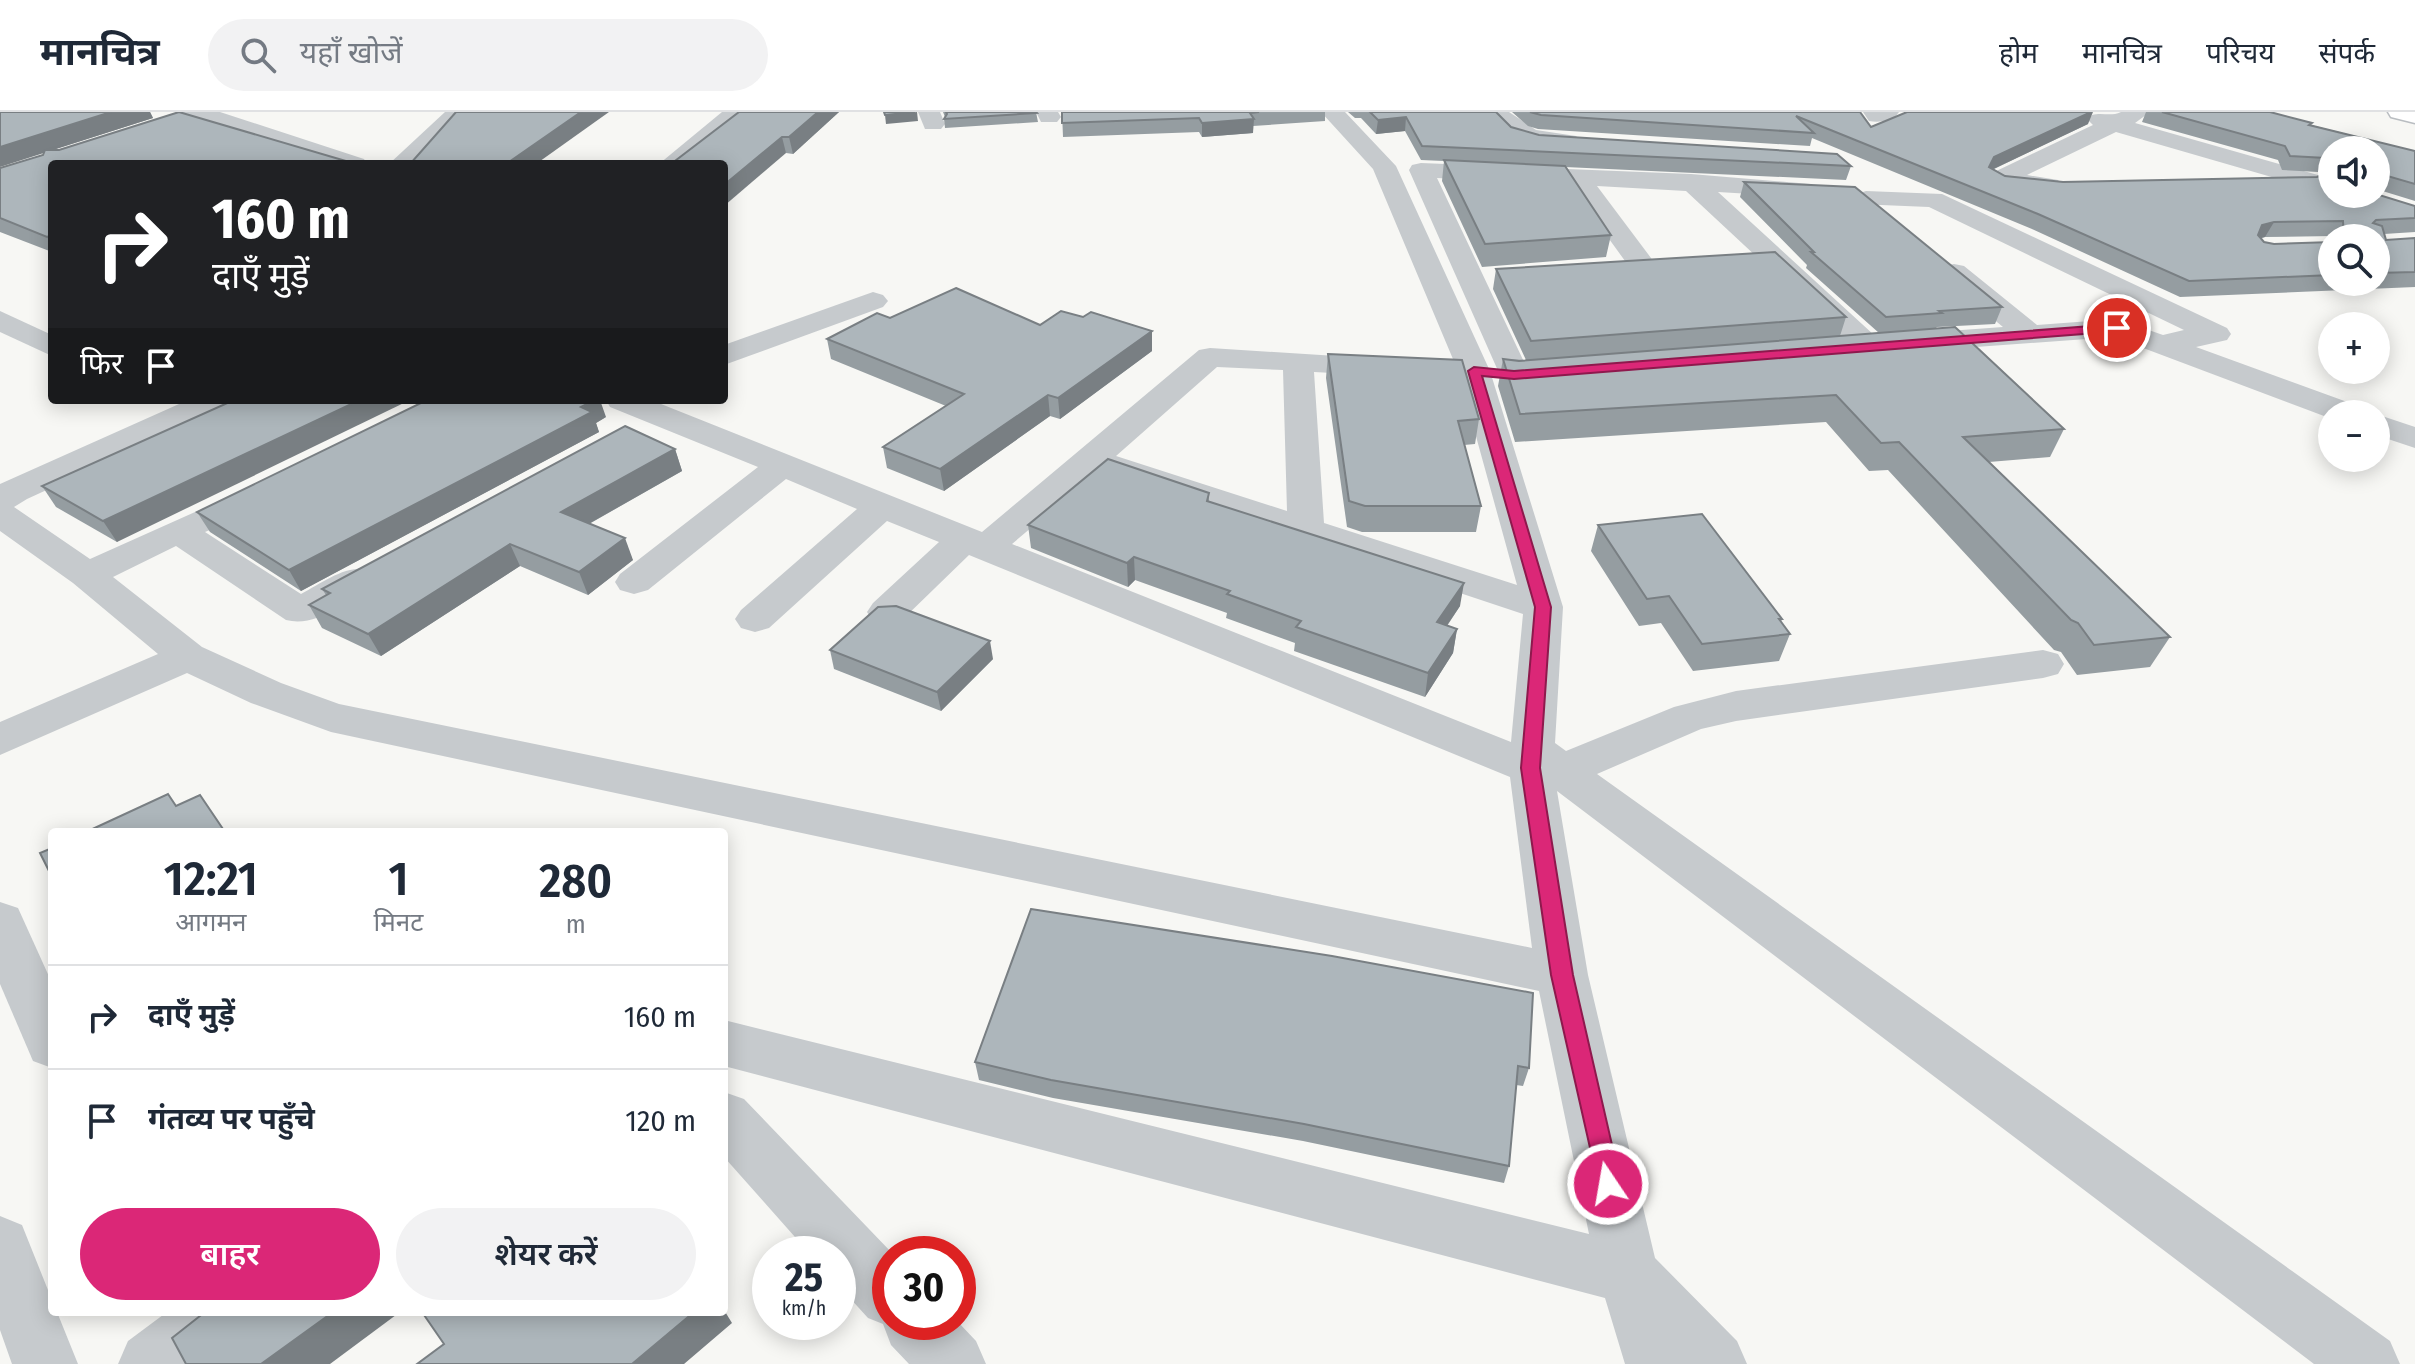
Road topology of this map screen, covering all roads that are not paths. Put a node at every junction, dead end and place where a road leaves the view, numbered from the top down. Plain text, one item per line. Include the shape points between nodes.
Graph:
1 (198, 112) edge
2 (458, 112) edge
3 (736, 112) edge
4 (1332, 112) edge
5 (1495, 112) edge
6 (1874, 112) edge
7 (1888, 112) edge
8 (2073, 112) edge
9 (2139, 112) edge
10 (2399, 112) edge
11 (2415, 116) edge
12 (2114, 124) junction
13 (115, 140) edge
14 (1599, 143) edge
15 (343, 160) edge
16 (405, 160) edge
17 (676, 160) edge
18 (1577, 177) junction
19 (1691, 182) junction
20 (2230, 182) edge
21 (2318, 183) edge
22 (2318, 184) edge
23 (2073, 185) edge
24 (1845, 194) junction
25 (1901, 228) edge
26 (1937, 257) edge
27 (1778, 260) junction
28 (1733, 262) edge
29 (1673, 264) edge
30 (1643, 266) junction
31 (1612, 268) edge
32 (1500, 276) edge
33 (1469, 279) junction
34 (873, 301) dead end
35 (0, 320) edge
36 (2031, 335) junction
37 (2155, 343) junction
38 (48, 345) edge
39 (1871, 346) junction
40 (1825, 350) edge
41 (728, 355) edge
42 (1298, 362) junction
43 (1591, 368) edge
44 (1462, 371) junction
45 (2318, 403) edge
46 (207, 404) edge
47 (622, 418) edge
48 (2390, 429) edge
49 (2415, 438) edge
50 (1092, 459) junction
51 (784, 464) junction
52 (0, 501) edge
53 (234, 504) edge
54 (884, 504) junction
55 (0, 514) edge
56 (178, 531) junction
57 (1306, 531) junction
58 (976, 542) junction
59 (384, 565) edge
60 (87, 575) junction
61 (634, 582) dead end
62 (1543, 607) junction
63 (887, 612) edge
64 (755, 619) dead end
65 (187, 657) junction
66 (2043, 664) dead end
67 (0, 740) edge
68 (1542, 763) junction
69 (0, 922) edge
70 (1562, 975) junction
71 (48, 1036) edge
72 (728, 1044) edge
73 (728, 1121) edge
74 (0, 1246) edge
75 (1628, 1274) junction
76 (872, 1277) edge
77 (931, 1340) edge
78 (45, 1364) edge
79 (953, 1364) edge
80 (1658, 1364) edge
81 (1714, 1364) edge
82 (2367, 1364) edge

1 - 13 street
1 - 15 street
2 - 16 street
3 - 17 street
4 - 44 street via 1384,166
5 - 14 street via 1519,134
6 - 7 street
8 - 12 street
9 - 12 street
10 - 11 main road
12 - 21 street
12 - 23 street via 1999,179
18 - 19 street
18 - 30 street
18 - 33 street via 1421,170
19 - 24 street
19 - 27 street
20 - 22 street
24 - 25 street
24 - 37 street via 1933,199 2216,334
26 - 36 street
27 - 28 street
27 - 39 street
29 - 30 street
30 - 31 street
32 - 33 street
33 - 44 street
34 - 41 street
35 - 38 street
36 - 37 street via 2117,328
36 - 39 street
37 - 45 street
39 - 40 street
42 - 44 street
42 - 50 street via 1210,357
42 - 57 street
43 - 44 street
44 - 62 street
46 - 52 street
47 - 51 street via 662,415
48 - 49 street
50 - 57 street
50 - 58 street
51 - 54 street
51 - 61 street
53 - 56 street
54 - 58 street
54 - 64 street
55 - 60 street
56 - 59 street via 300,611
56 - 60 street
57 - 62 street
58 - 63 street
58 - 68 street
60 - 65 street
62 - 68 street
65 - 67 street
65 - 70 street via 331,717
66 - 68 street via 1736,706
68 - 70 street
68 - 82 street
69 - 71 street
70 - 75 street
72 - 75 street
73 - 76 street
74 - 78 street
75 - 80 street
75 - 81 street
77 - 79 street

